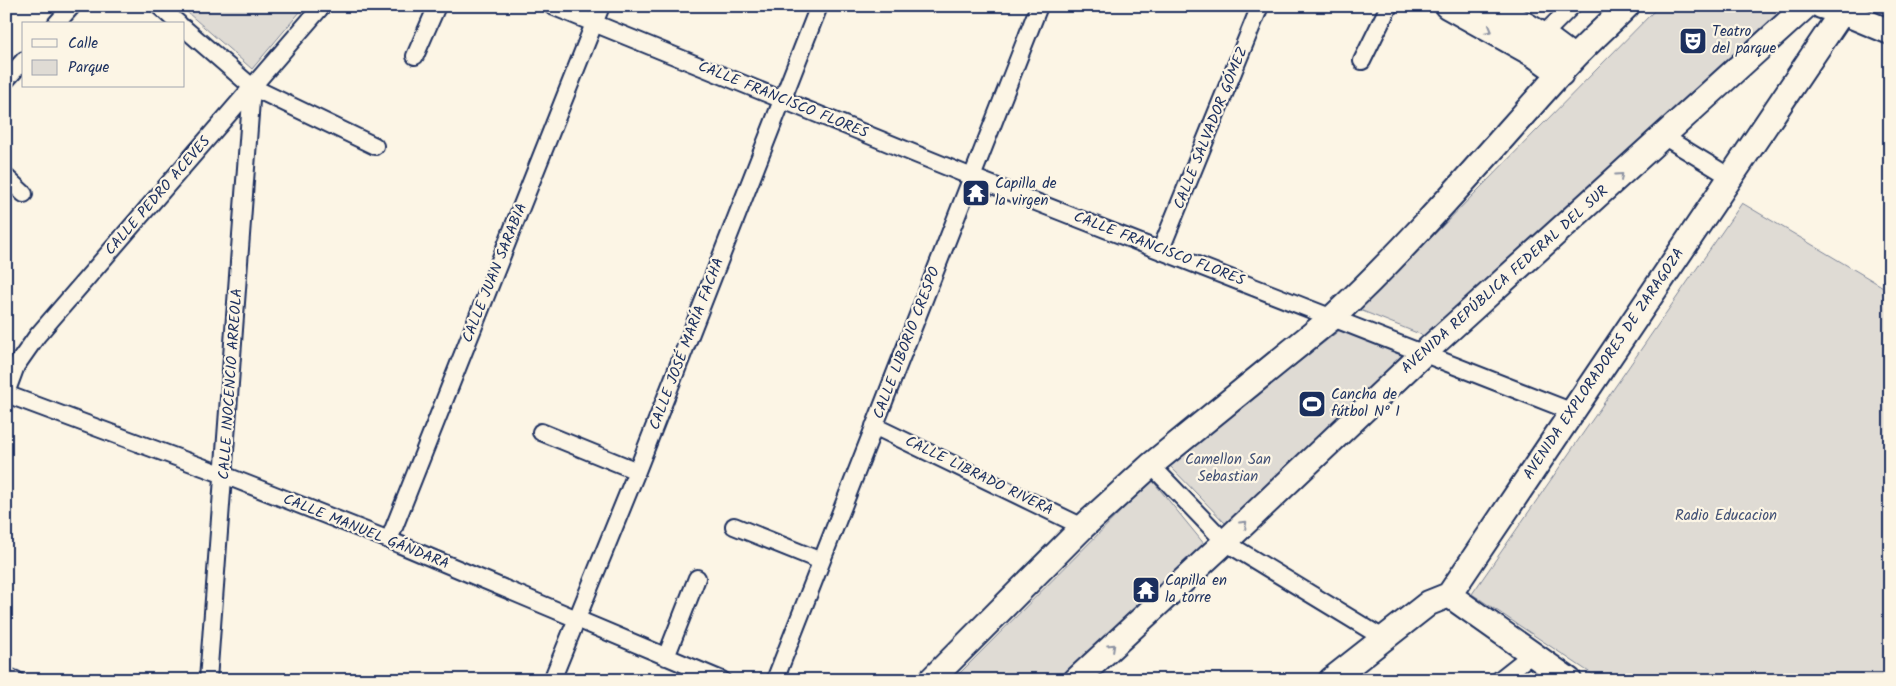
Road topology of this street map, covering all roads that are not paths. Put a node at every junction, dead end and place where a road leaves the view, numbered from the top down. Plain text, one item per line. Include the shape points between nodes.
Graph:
1 (72, 6) edge
2 (159, 6) edge
3 (322, 6) edge
4 (437, 6) edge
5 (552, 6) edge
6 (601, 6) edge
7 (819, 6) edge
8 (1039, 6) edge
9 (1260, 6) edge
10 (1389, 6) edge
11 (1494, 6) edge
12 (1572, 6) edge
13 (1627, 6) edge
14 (1806, 6) edge
15 (1453, 8) edge
16 (1831, 9) edge
17 (58, 22) edge
18 (177, 22) edge
19 (594, 24) junction
20 (185, 29) edge
21 (1890, 32) edge
22 (1538, 44) junction
23 (414, 56) dead end
24 (1362, 60) dead end
25 (22, 62) edge
26 (1567, 66) junction
27 (6, 80) edge
28 (252, 88) junction
29 (782, 101) junction
30 (1663, 136) junction
31 (375, 146) dead end
32 (6, 177) edge
33 (972, 177) junction
34 (1730, 177) junction
35 (24, 194) dead end
36 (1161, 249) junction
37 (1332, 318) junction
38 (1424, 353) junction
39 (6, 394) edge
40 (1573, 412) junction
41 (874, 426) junction
42 (541, 432) dead end
43 (1151, 465) junction
44 (638, 471) junction
45 (224, 475) junction
46 (734, 526) dead end
47 (1083, 527) junction
48 (389, 540) junction
49 (1225, 542) junction
50 (821, 561) junction
51 (697, 578) dead end
52 (1449, 595) junction
53 (576, 619) junction
54 (1383, 638) junction
55 (1532, 654) junction
56 (666, 657) junction
57 (6, 676) edge
58 (16, 680) edge
59 (208, 680) edge
60 (552, 680) edge
61 (722, 680) edge
62 (775, 680) edge
63 (931, 680) edge
64 (1076, 680) edge
65 (1330, 680) edge
66 (1500, 680) edge
67 (1569, 680) edge

1 - 17 street
2 - 18 street
3 - 28 street, CALLE PEDRO ACEVES
4 - 23 street
5 - 19 street, CALLE FRANCISCO FLORES
6 - 19 street, CALLE JUAN SARABIA
7 - 29 street, CALLE JOSÉ MARÍA FACHA
8 - 33 street, CALLE LIBORIO CRESPO
9 - 36 street, CALLE SALVADOR GÓMEZ
10 - 24 street
11 - 22 street
12 - 22 street
13 - 26 street
14 - 30 street, AVENIDA REPÚBLICA FEDERAL DEL SUR
15 -> 22 street
16 - 21 street
16 - 34 street, AVENIDA EXPLORADORES DE ZARAGOZA
19 - 29 street, CALLE FRANCISCO FLORES
19 - 48 street, CALLE JUAN SARABIA
20 - 28 street
22 - 26 street
25 - 27 street
26 - 37 street via 1442,207
28 - 31 street
28 - 39 street, CALLE PEDRO ACEVES via 37,336 16,366
28 - 45 street, CALLE INOCENCIO ARREOLA
29 - 33 street, CALLE FRANCISCO FLORES
29 - 44 street, CALLE JOSÉ MARÍA FACHA
30 - 34 street
38 -> 30 street, AVENIDA REPÚBLICA FEDERAL DEL SUR
32 - 35 street
33 - 36 street, CALLE FRANCISCO FLORES
33 - 41 street, CALLE LIBORIO CRESPO
34 - 40 street, AVENIDA EXPLORADORES DE ZARAGOZA
36 - 37 street, CALLE FRANCISCO FLORES
37 - 38 street, CALLE FRANCISCO FLORES
37 - 43 street
38 - 40 street, CALLE FRANCISCO FLORES
49 -> 38 street, AVENIDA REPÚBLICA FEDERAL DEL SUR
39 - 45 street, CALLE MANUEL GÁNDARA
40 - 52 street, AVENIDA EXPLORADORES DE ZARAGOZA
41 - 47 street, CALLE LIBRADO RIVERA
41 - 50 street, CALLE LIBORIO CRESPO
42 - 44 street
43 - 47 street
43 - 49 street
44 - 53 street, CALLE JOSÉ MARÍA FACHA
45 - 48 street, CALLE MANUEL GÁNDARA
45 - 59 street, CALLE INOCENCIO ARREOLA
46 - 50 street
47 - 63 street
48 - 53 street, CALLE MANUEL GÁNDARA
49 - 54 street
64 -> 49 street, AVENIDA REPÚBLICA FEDERAL DEL SUR
50 - 62 street, CALLE LIBORIO CRESPO
51 - 56 street
52 - 54 street via 1429,603
52 - 55 street
53 - 56 street, CALLE MANUEL GÁNDARA
53 - 60 street, CALLE JOSÉ MARÍA FACHA
54 - 65 street
55 - 66 street
55 - 67 street
56 - 61 street, CALLE MANUEL GÁNDARA
57 - 58 street

